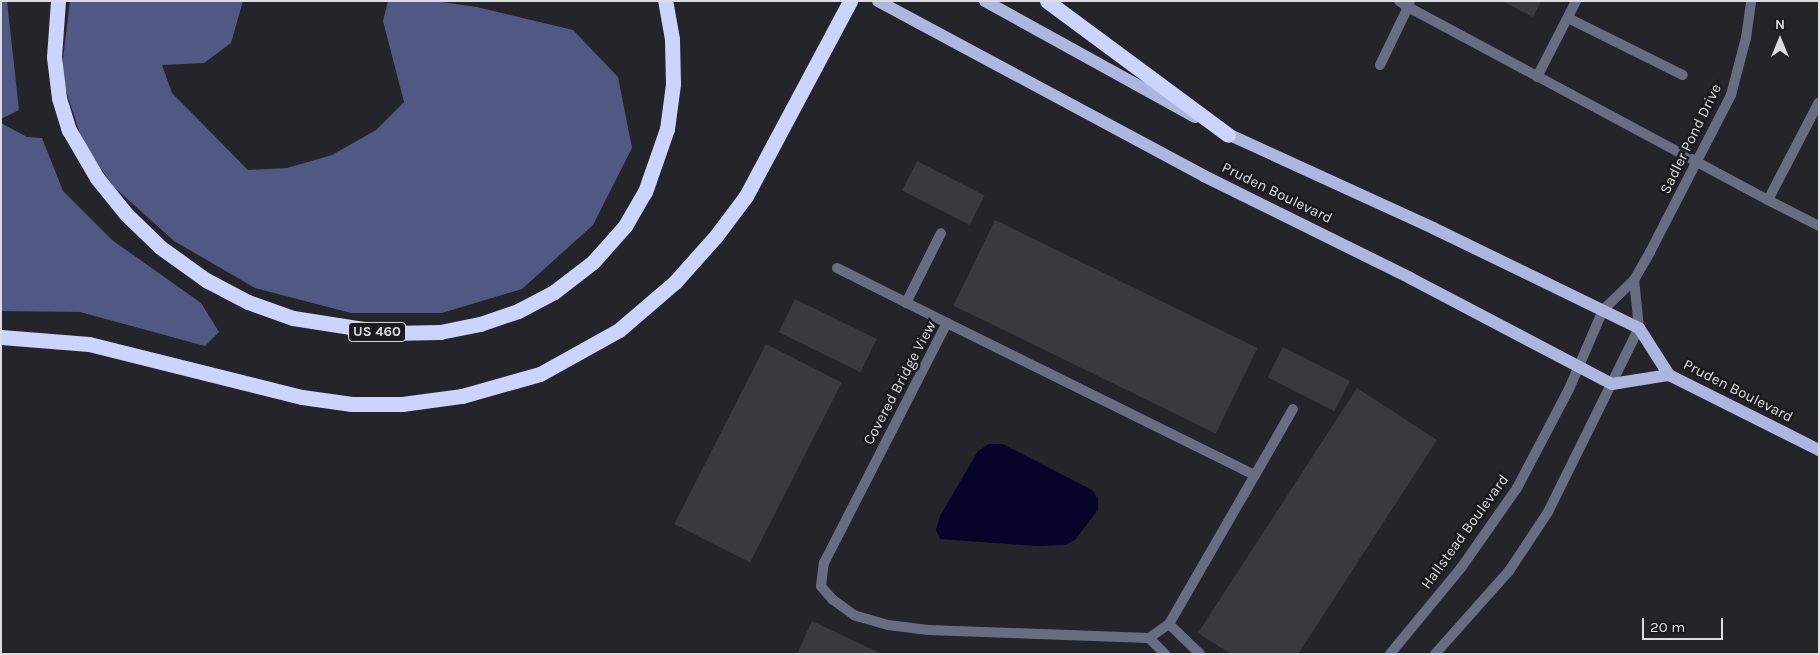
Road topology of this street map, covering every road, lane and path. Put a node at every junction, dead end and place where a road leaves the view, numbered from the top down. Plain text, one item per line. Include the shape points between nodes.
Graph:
1 (58, 1) edge
2 (665, 1) edge
3 (850, 1) edge
4 (878, 1) edge
5 (985, 1) edge
6 (1047, 1) edge
7 (1576, 1) edge
8 (1750, 1) edge
9 (1406, 3) edge
10 (1568, 18) junction
11 (1380, 65) dead end
12 (1683, 75) dead end
13 (1537, 77) junction
14 (1819, 102) edge
15 (1228, 135) junction
16 (1698, 162) junction
17 (1768, 200) junction
18 (1819, 226) edge
19 (941, 232) dead end
20 (837, 268) dead end
21 (1634, 280) junction
22 (906, 303) junction
23 (1603, 310) junction
24 (947, 323) junction
25 (1639, 328) junction
26 (1, 337) edge
27 (1579, 366) junction
28 (1669, 375) junction
29 (1612, 384) junction
30 (1293, 409) dead end
31 (1819, 450) edge
32 (1255, 475) junction
33 (1169, 624) junction
34 (1149, 638) junction
35 (1165, 654) edge
36 (1200, 654) edge
37 (1390, 654) edge
38 (1435, 654) edge

1 - 2 highway, US 460 via 54,57 59,98 69,130 97,178 126,214 160,246 206,280 248,302 293,318 388,333 440,332 480,324 518,311 554,292 593,262 625,226 645,192 667,130 673,84 672,39
3 - 26 highway via 746,196 716,236 675,282 619,330 540,374 462,396 402,404 352,404 302,397 89,344
4 - 27 main road, Pruden Boulevard via 1204,176
5 - 15 main road, Pruden Boulevard
6 - 15 highway
7 - 10 street
8 - 16 street, Sadler Pond Drive via 1746,38 1731,95
9 - 11 street
9 - 13 street
10 - 12 street
10 - 13 street
13 - 16 street
14 - 17 street
15 - 23 main road, Pruden Boulevard
16 - 17 street
16 - 21 street, Sadler Pond Drive
17 - 18 street
19 - 22 street
20 - 22 street
21 - 23 street, Sadler Pond Drive
21 - 25 street
22 - 24 street
23 - 25 main road, Pruden Boulevard
23 - 27 street, Hallstead Boulevard
24 - 32 street, Covered Bridge View
24 - 34 street, Covered Bridge View via 824,563 821,586 833,600 854,615 888,625 928,630
25 - 28 main road, Pruden Boulevard
25 - 29 street
27 - 29 main road, Pruden Boulevard
27 - 37 street, Hallstead Boulevard via 1517,488 1461,568
28 - 29 main road, Pruden Boulevard
28 - 31 main road, Pruden Boulevard
29 - 38 street via 1548,512 1509,571
30 - 32 street
32 - 33 street
33 - 34 street
33 - 36 street
34 - 35 street

